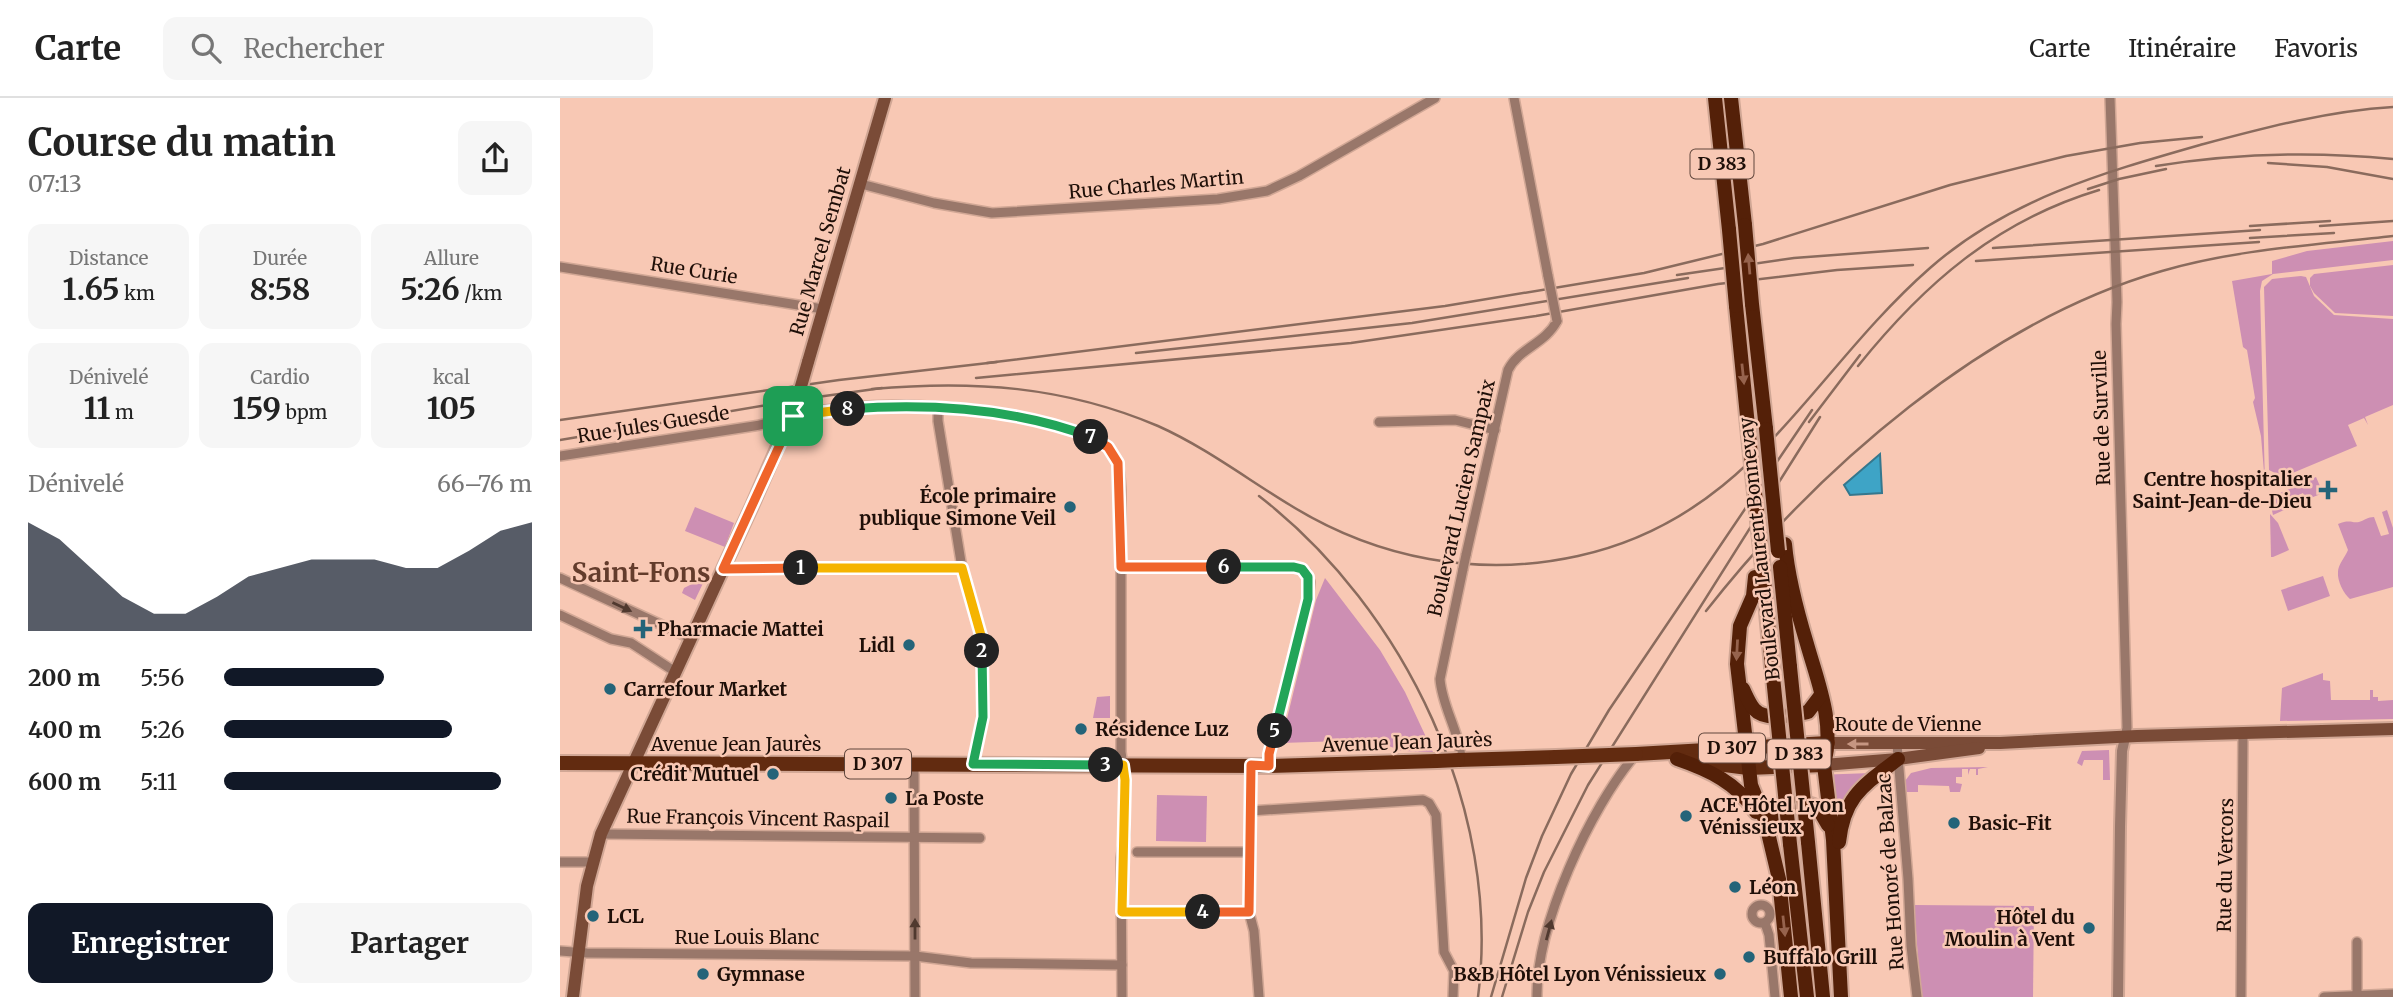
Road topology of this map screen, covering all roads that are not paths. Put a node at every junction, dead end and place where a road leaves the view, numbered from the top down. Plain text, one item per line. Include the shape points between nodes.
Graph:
1 (885, 98) edge
2 (1435, 98) edge
3 (1514, 98) edge
4 (1716, 98) edge
5 (1731, 98) edge
6 (2110, 98) edge
7 (861, 184) junction
8 (560, 267) edge
9 (823, 309) junction
10 (938, 408) junction
11 (794, 411) junction
12 (1379, 422) dead end
13 (1494, 430) junction
14 (560, 456) edge
15 (1781, 547) junction
16 (1121, 567) junction
17 (962, 568) junction
18 (723, 569) junction
19 (1759, 572) junction
20 (560, 578) edge
21 (560, 615) edge
22 (690, 638) junction
23 (674, 671) junction
24 (1738, 682) junction
25 (1821, 695) junction
26 (2393, 729) edge
27 (2243, 733) junction
28 (2125, 738) junction
29 (1828, 743) junction
30 (1745, 747) junction
31 (1898, 752) junction
32 (1636, 754) junction
33 (1677, 759) junction
34 (1459, 760) junction
35 (560, 763) edge
36 (634, 763) junction
37 (973, 764) junction
38 (914, 765) junction
39 (1123, 765) junction
40 (1251, 765) junction
41 (1824, 765) junction
42 (1269, 766) junction
43 (1748, 768) junction
44 (1250, 811) junction
45 (601, 834) junction
46 (1769, 835) junction
47 (914, 837) junction
48 (980, 838) dead end
49 (1833, 839) junction
50 (1137, 852) dead end
51 (1250, 852) junction
52 (1776, 860) junction
53 (560, 862) edge
54 (592, 862) junction
55 (1835, 878) junction
56 (1767, 907) junction
57 (1122, 912) junction
58 (1249, 912) junction
59 (1765, 923) junction
60 (2357, 942) dead end
61 (560, 951) edge
62 (579, 952) junction
63 (915, 956) junction
64 (1122, 965) junction
65 (2393, 994) edge
66 (2357, 996) edge
67 (572, 997) edge
68 (915, 997) edge
69 (1122, 997) edge
70 (1259, 997) edge
71 (1454, 997) edge
72 (1537, 997) edge
73 (1775, 997) edge
74 (1791, 997) edge
75 (1807, 997) edge
76 (1823, 997) edge
77 (1841, 997) edge
78 (1917, 997) edge
79 (2118, 997) edge
80 (2241, 997) edge
81 (2324, 997) edge

1 - 7 main road, Rue Marcel Sembat
2 - 7 street, Rue Charles Martin via 1299,176 1267,191 1218,200 992,213
3 - 13 street, Boulevard Lucien Sampaix, bridge via 1557,321 1544,339 1515,357
4 -> 19 highway, Boulevard Laurent Bonnevay / D 383, bridge via 1758,518
15 -> 5 highway, Boulevard Laurent Bonnevay / D 383, bridge
6 - 28 street, Rue de Surville
7 - 9 main road, Rue Marcel Sembat
8 - 9 street, Rue Curie
9 - 11 main road, Rue Marcel Sembat, bridge
10 - 11 street, Rue Jules Guesde
10 - 16 street, Rue Jules Guesde via 1023,417 1089,436 1108,447 1119,469
10 - 17 street
11 - 14 street, Rue Jules Guesde via 765,424
11 - 18 main road, Rue Marcel Sembat
12 - 13 street via 1455,420
13 - 34 street, Boulevard Lucien Sampaix, bridge via 1440,679
15 - 25 highway
15 - 76 highway, Boulevard Laurent Bonnevay / D 383, bridge
16 - 39 street, Rue Jules Guesde
16 - 42 street via 1294,567 1308,577 1308,599
17 - 18 street
17 - 37 street via 982,639 983,717
18 - 22 main road, Rue Marcel Sembat
19 -> 24 highway via 1740,626
19 - 75 highway, Boulevard Laurent Bonnevay / D 383, bridge
20 -> 22 street
21 - 23 street via 611,639 631,643
22 - 23 main road, Rue Marcel Sembat
23 - 36 main road, Rue Marcel Sembat
24 - 25 highway via 1754,708 1766,715 1808,712
24 - 30 highway
25 - 29 highway
26 - 27 main road, Route de Vienne
27 - 28 main road, Route de Vienne
27 - 80 street, Rue du Vercors
28 - 31 main road, Route de Vienne via 2000,743 1956,752
28 - 79 street
29 - 30 main road, Route de Vienne / D 307
31 -> 29 main road, Route de Vienne
29 - 41 highway
30 - 32 main road, Route de Vienne / D 307
30 - 43 highway
31 - 41 main road, Route de Vienne
31 - 55 highway via 1850,800 1840,831
31 - 78 street, Rue Honoré de Balzac
32 - 33 main road, Route de Vienne / D 307
32 - 34 main road, Avenue Jean Jaurès / D 307, bridge
72 -> 32 street via 1538,972 1563,879 1610,788
33 - 43 main road, Route de Vienne / D 307
33 - 46 highway via 1707,769 1732,785
34 - 42 main road, Avenue Jean Jaurès / D 307, bridge
35 - 36 main road, D 307
36 - 38 main road, Avenue Jean Jaurès / D 307
36 - 45 main road, Rue Marcel Sembat
37 - 38 main road, Avenue Jean Jaurès / D 307
37 - 39 main road, Avenue Jean Jaurès / D 307
38 - 47 street
39 - 40 main road, Avenue Jean Jaurès / D 307
39 - 57 street, Rue Jules Guesde
40 - 42 main road, Avenue Jean Jaurès / D 307
40 - 44 street
41 - 43 main road, Route de Vienne / D 307
41 - 49 highway
43 - 46 highway
44 - 51 street
44 - 71 street via 1429,803 1436,815 1444,952 1454,971
45 - 47 street, Rue François Vincent Raspail
45 - 54 main road, Rue Marcel Sembat
46 - 49 highway via 1777,811 1802,803 1822,812
46 - 52 highway
47 - 48 street, Rue François Vincent Raspail
63 -> 47 street
49 - 55 highway
50 - 51 street
51 - 58 street
52 - 56 street via 1776,892
52 -> 74 highway
53 - 54 street
54 - 62 main road, Rue Marcel Sembat
55 - 77 highway
56 - 59 street via 1770,915
56 - 59 street via 1758,905 1752,912 1754,921
57 - 58 street
57 - 64 street, Rue Jules Guesde
58 - 70 street
59 - 73 street
60 - 66 street
61 - 62 street, Rue Louis Blanc
62 - 63 street, Rue Louis Blanc
62 - 67 main road, Rue Marcel Sembat
63 - 64 street, Rue Louis Blanc via 971,963
63 - 68 street
64 - 69 street, Rue Jules Guesde
65 - 66 street
66 - 81 street

